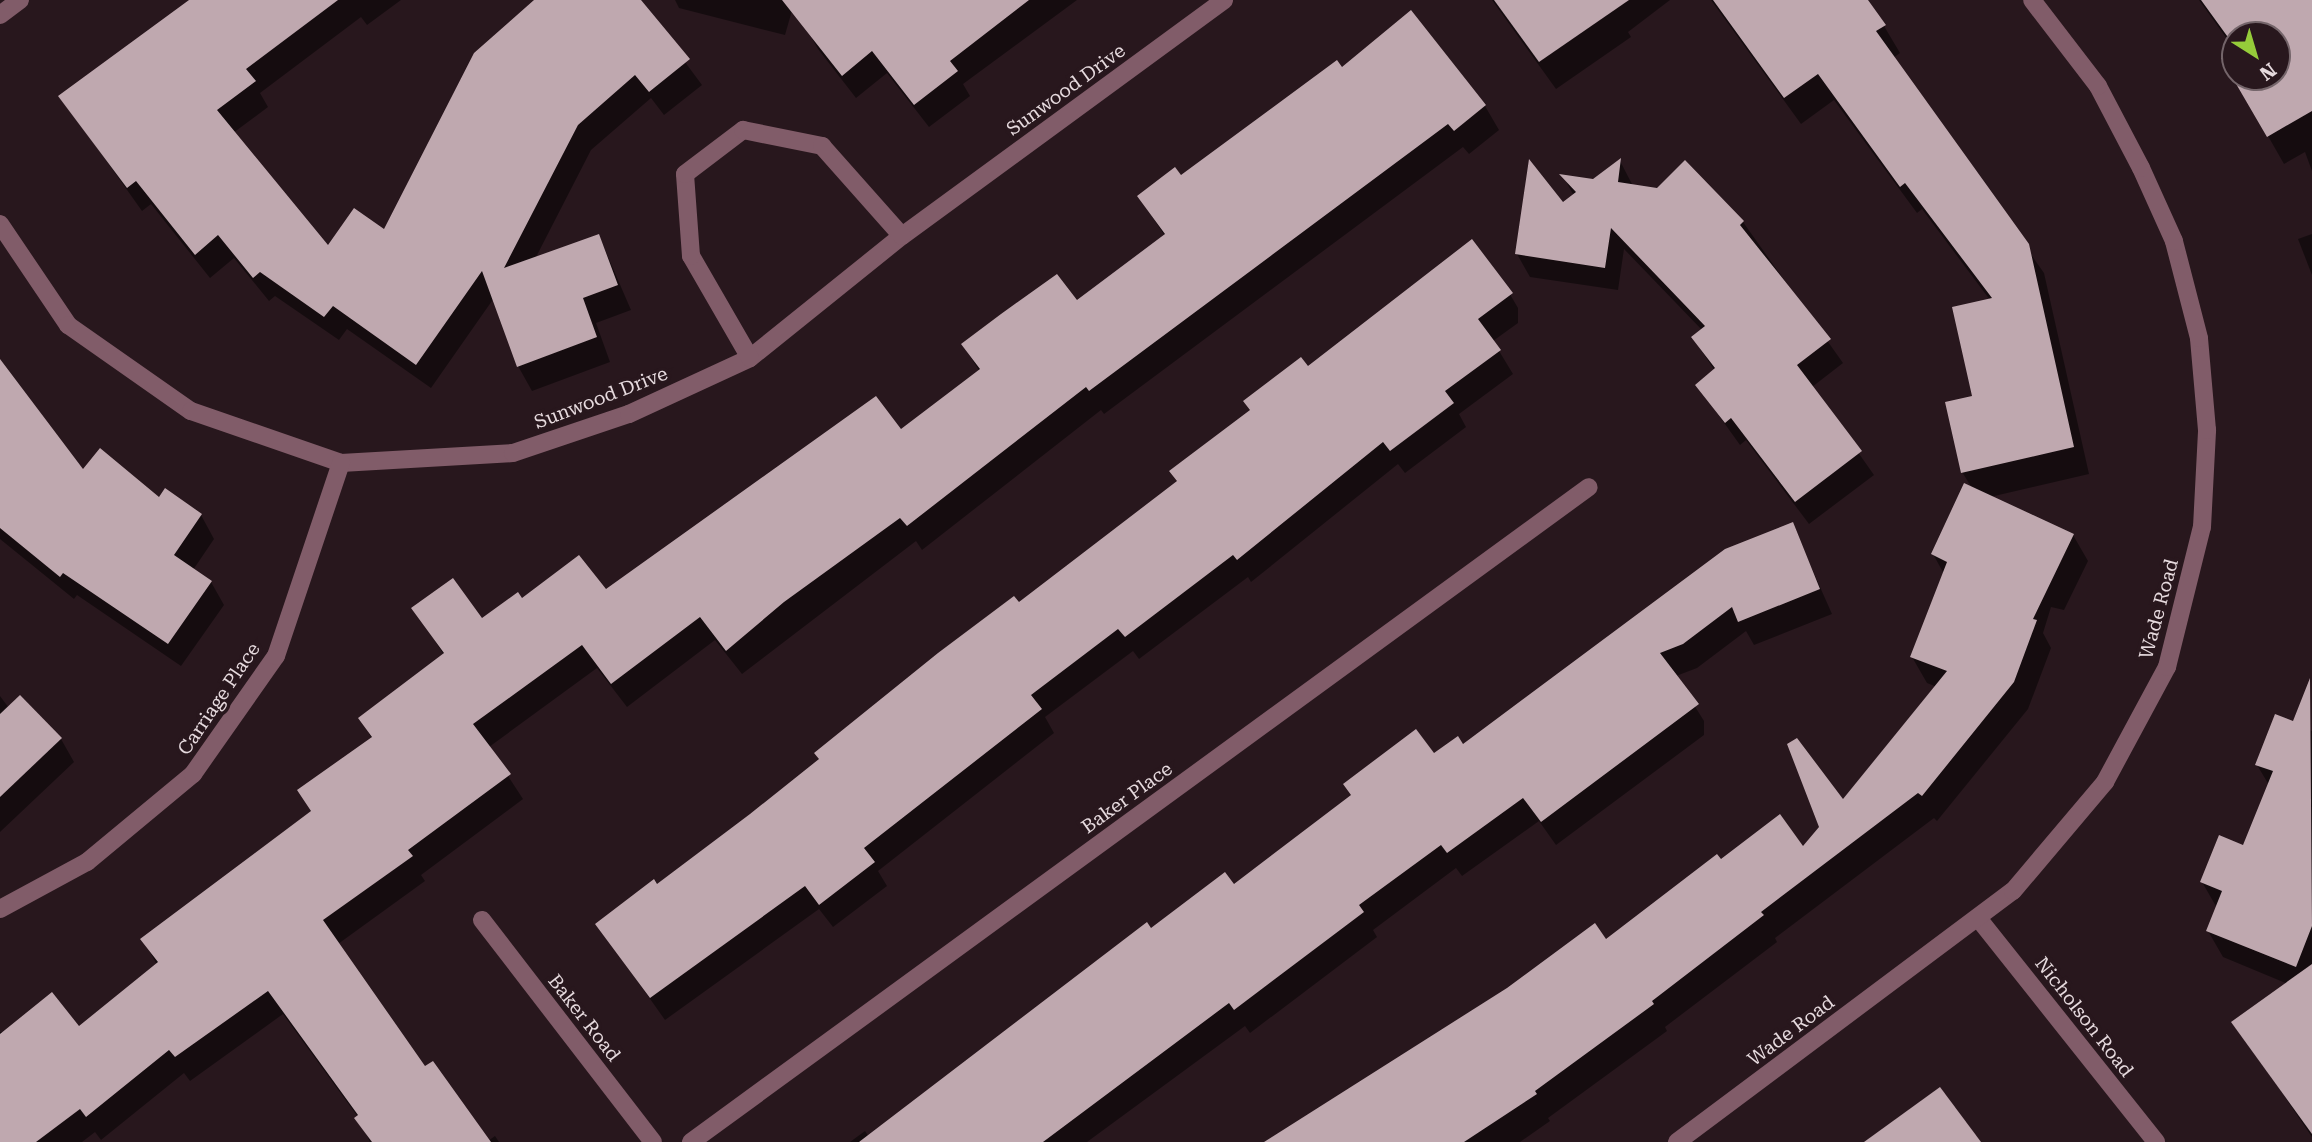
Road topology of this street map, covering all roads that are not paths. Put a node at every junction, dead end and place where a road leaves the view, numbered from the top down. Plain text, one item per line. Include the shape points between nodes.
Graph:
1 (20, 0) edge
2 (1224, 0) edge
3 (2032, 0) edge
4 (0, 15) edge
5 (0, 224) edge
6 (902, 236) junction
7 (750, 358) junction
8 (341, 463) junction
9 (1589, 487) dead end
10 (0, 909) edge
11 (1979, 918) junction
12 (482, 920) dead end
13 (653, 1142) edge
14 (691, 1142) edge
15 (1677, 1142) edge
16 (2156, 1142) edge

1 - 4 street
2 - 6 street, Sunwood Drive
3 - 11 street, Wade Road via 2098,86 2174,241 2199,338 2207,430 2203,513 2167,667 2105,782 2012,891
5 - 8 street, Sunwood Drive via 68,325 191,411
6 - 7 street, Sunwood Drive
6 - 7 street via 822,146 743,130 685,174 691,256
7 - 8 street, Sunwood Drive via 629,414 513,453
8 - 10 street, Carriage Place via 276,656 193,774 87,862
9 - 14 street, Baker Place
11 - 15 street, Wade Road
11 - 16 street, Nicholson Road
12 - 13 street, Baker Road

